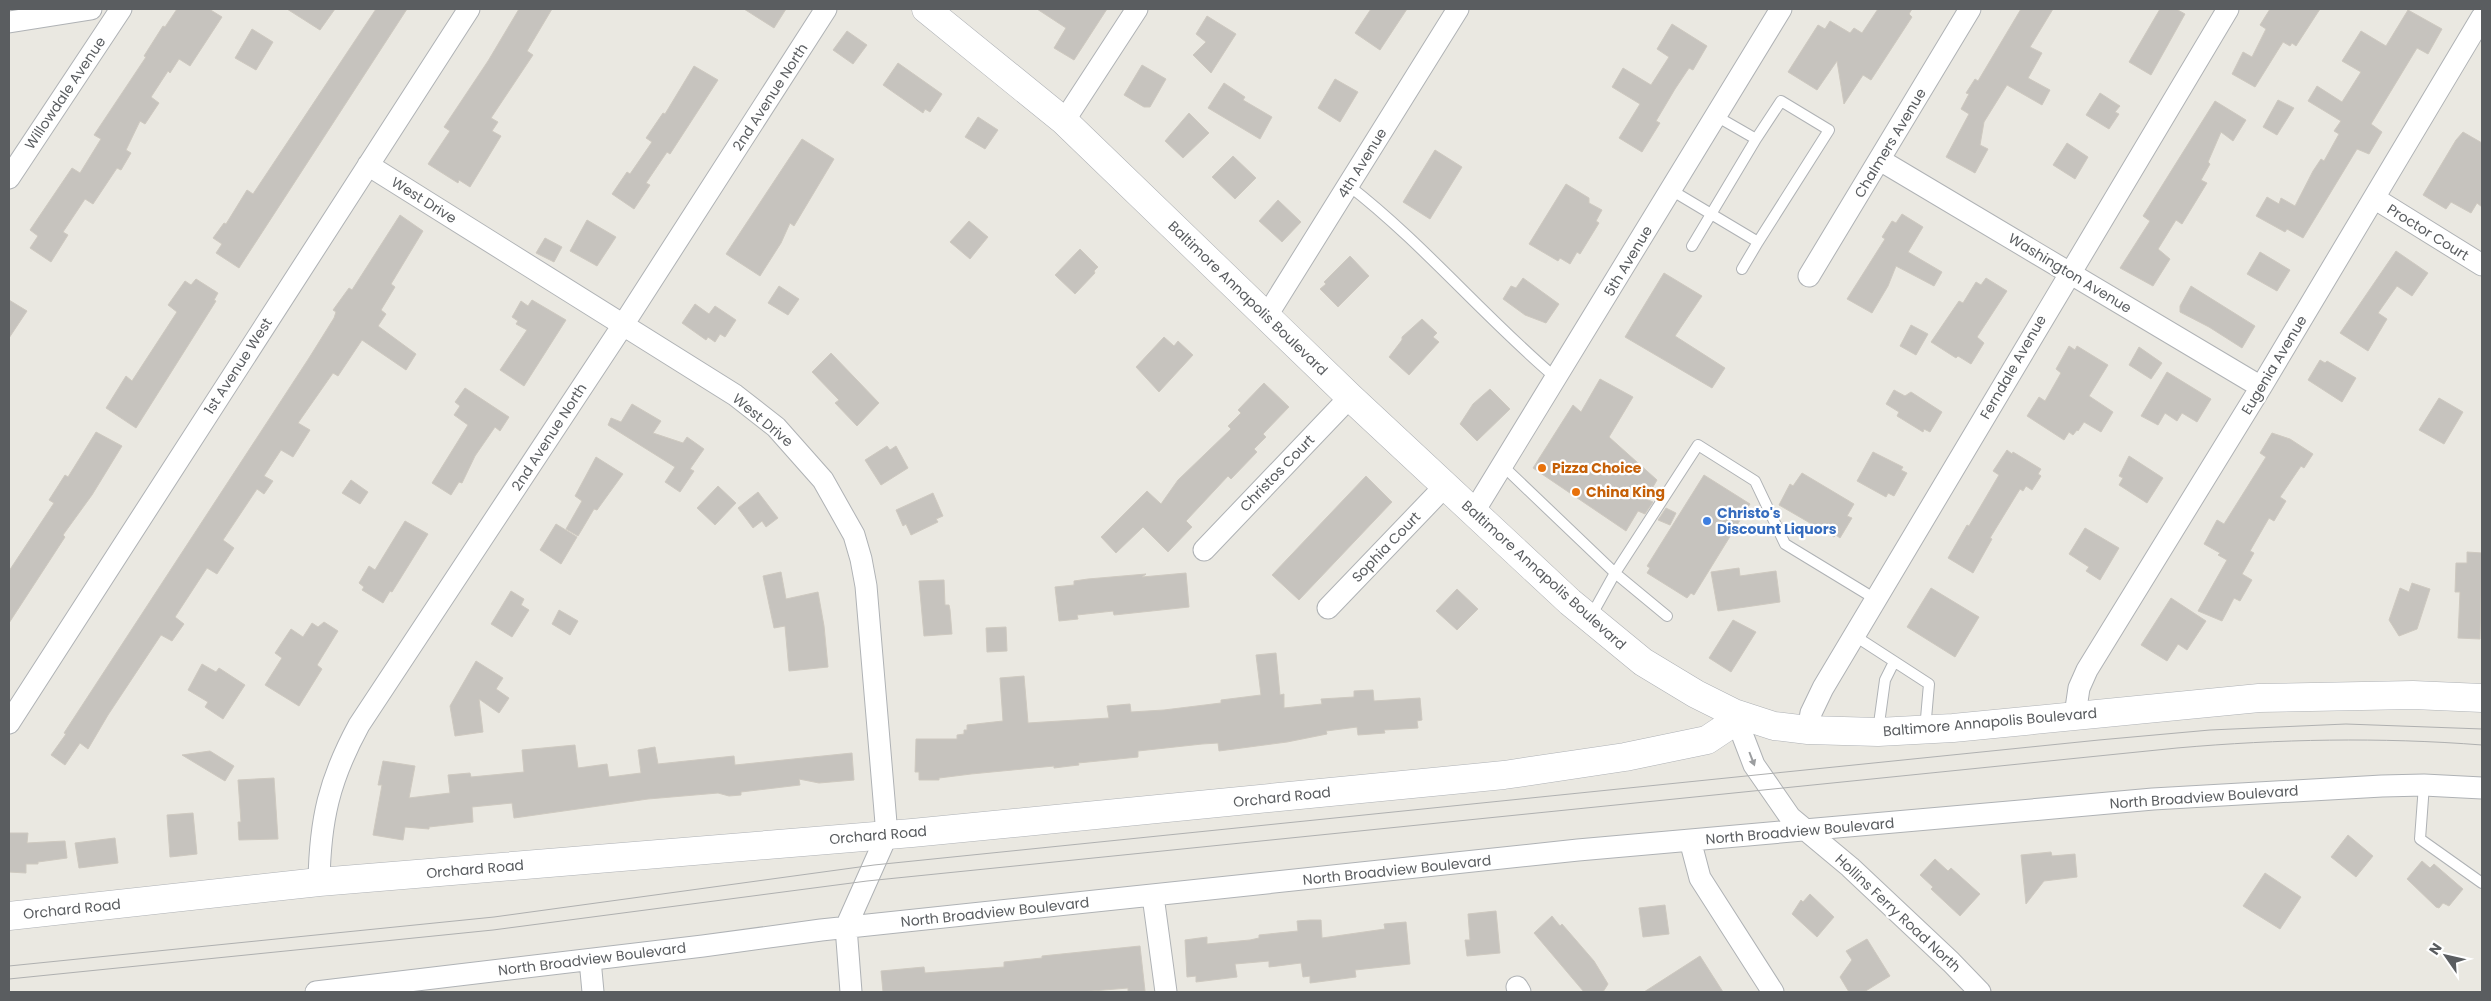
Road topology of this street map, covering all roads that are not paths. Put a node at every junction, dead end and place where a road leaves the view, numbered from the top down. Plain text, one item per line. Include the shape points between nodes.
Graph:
1 (91, 9) edge
2 (121, 9) edge
3 (469, 9) edge
4 (826, 9) edge
5 (926, 9) edge
6 (1137, 9) edge
7 (1458, 9) edge
8 (1781, 9) edge
9 (1970, 9) edge
10 (2228, 9) edge
11 (2482, 18) edge
12 (9, 22) edge
13 (1716, 116) junction
14 (1064, 121) junction
15 (1756, 139) junction
16 (1880, 160) junction
17 (368, 165) junction
18 (9, 178) edge
19 (1348, 185) junction
20 (1671, 190) junction
21 (2374, 198) junction
22 (1711, 213) junction
23 (1758, 242) junction
24 (1692, 246) dead end
25 (2482, 265) edge
26 (1742, 269) dead end
27 (2069, 272) junction
28 (1809, 276) dead end
29 (1266, 317) junction
30 (623, 326) junction
31 (1556, 378) junction
32 (2261, 387) junction
33 (1350, 397) junction
34 (1503, 466) junction
35 (1445, 486) junction
36 (1474, 513) junction
37 (1204, 550) dead end
38 (1615, 573) junction
39 (1877, 600) junction
40 (1328, 608) dead end
41 (1667, 616) dead end
42 (1590, 619) junction
43 (1855, 636) junction
44 (1894, 662) junction
45 (2482, 698) edge
46 (1734, 713) junction
47 (2075, 714) junction
48 (9, 723) edge
49 (1808, 730) junction
50 (1925, 730) junction
51 (1878, 732) junction
52 (2424, 785) junction
53 (2482, 788) edge
54 (1807, 831) junction
55 (888, 835) junction
56 (1690, 840) junction
57 (319, 882) junction
58 (2482, 883) edge
59 (1153, 896) junction
60 (9, 916) edge
61 (846, 927) junction
62 (590, 960) junction
63 (329, 991) edge
64 (593, 992) edge
65 (851, 992) edge
66 (1166, 992) edge
67 (1773, 992) edge
68 (1980, 992) edge

1 - 12 street
2 - 18 street, Willowdale Avenue
3 - 17 street, 1st Avenue West
4 - 30 street, 2nd Avenue North
5 - 14 main road, Baltimore Annapolis Boulevard
6 - 14 street
7 - 19 street, 4th Avenue
8 - 13 street, 5th Avenue
9 - 16 street, Chalmers Avenue
10 - 27 street, Ferndale Avenue
11 - 21 street, Eugenia Avenue
13 - 15 lane
13 - 20 street, 5th Avenue
14 - 29 main road, Baltimore Annapolis Boulevard
15 - 22 lane
15 - 23 lane via 1781,101 1829,130
16 - 27 street, Washington Avenue
16 - 28 street, Chalmers Avenue
17 - 30 street, West Drive
17 - 48 street, 1st Avenue West
19 - 29 street, 4th Avenue
19 - 31 lane via 1388,216 1466,296
20 - 22 lane
20 - 31 street, 5th Avenue
21 - 25 street, Proctor Court
21 - 32 street, Eugenia Avenue
22 - 23 lane
22 - 24 lane
23 - 26 lane
27 - 32 street, Washington Avenue
27 - 39 street, Ferndale Avenue
29 - 33 main road, Baltimore Annapolis Boulevard
30 - 55 street, West Drive via 735,395 776,427 824,480 840,507 854,535 866,586
30 - 57 street, 2nd Avenue North via 341,757 324,816
31 - 34 street, 5th Avenue
32 - 47 street, Eugenia Avenue via 2087,670 2079,688
33 - 35 main road, Baltimore Annapolis Boulevard
33 - 37 street, Christos Court
34 - 36 street, 5th Avenue
34 - 38 lane
35 - 36 main road, Baltimore Annapolis Boulevard
35 - 40 street, Sophia Court
36 - 42 main road, Baltimore Annapolis Boulevard
38 - 39 lane via 1698,445 1755,481 1784,544
38 - 41 lane
38 - 42 lane
39 - 43 street, Ferndale Avenue
42 - 46 main road, Baltimore Annapolis Boulevard via 1662,674
43 - 44 lane
43 - 49 street, Ferndale Avenue via 1818,697
44 - 50 lane via 1929,684
44 - 51 lane via 1885,680
45 - 47 main road, Baltimore Annapolis Boulevard via 2314,695 2204,701
46 - 49 main road, Baltimore Annapolis Boulevard via 1774,726
46 -> 54 street, Hollins Ferry Road North via 1762,780 1790,817
46 - 55 main road, Orchard Road via 1725,728 1707,740 1550,769
47 - 50 main road, Baltimore Annapolis Boulevard
49 - 51 main road, Baltimore Annapolis Boulevard
50 - 51 main road, Baltimore Annapolis Boulevard
52 - 53 street, North Broadview Boulevard
52 - 54 street, North Broadview Boulevard via 2153,800
52 - 58 lane via 2420,839
54 - 56 street, North Broadview Boulevard
54 - 68 street, Hollins Ferry Road North via 1865,881
55 - 57 main road, Orchard Road
55 - 61 street
56 - 59 street, North Broadview Boulevard
56 - 67 street via 1700,878
57 - 60 main road, Orchard Road
59 - 61 street, North Broadview Boulevard
59 - 66 street
61 - 62 street, North Broadview Boulevard
61 - 65 street
62 - 63 street, North Broadview Boulevard
62 - 64 street

